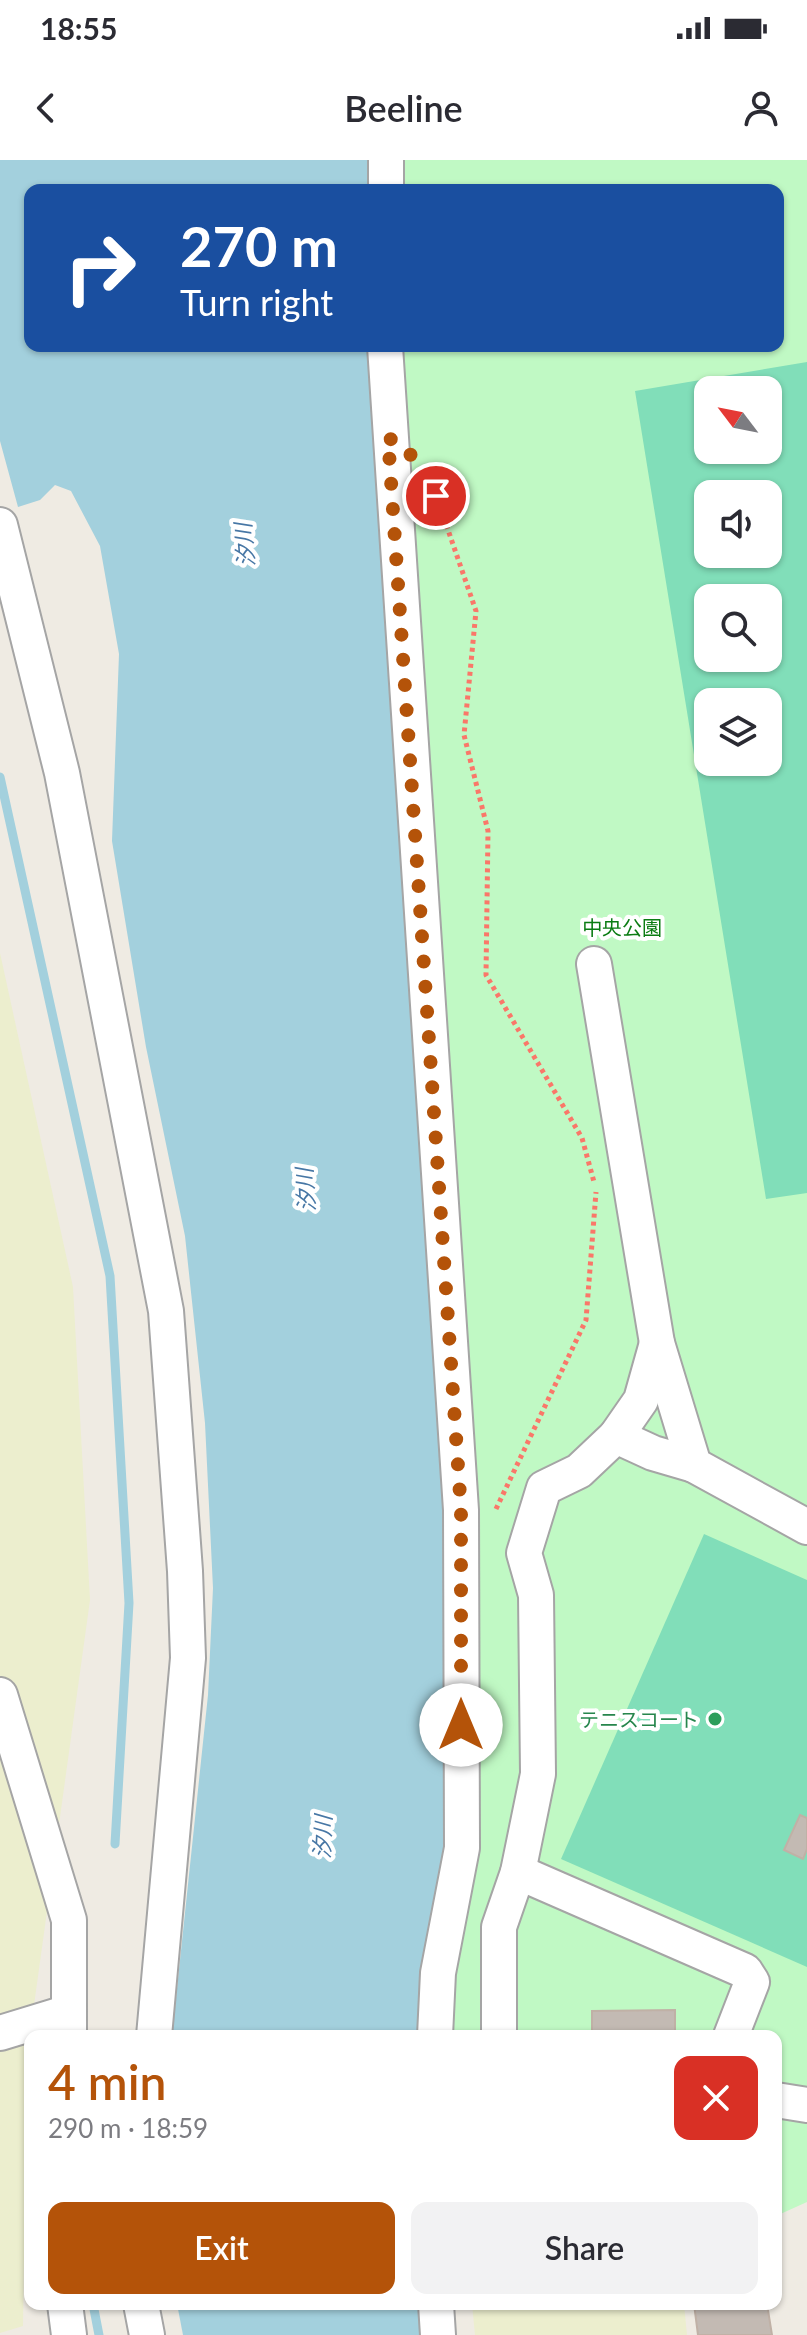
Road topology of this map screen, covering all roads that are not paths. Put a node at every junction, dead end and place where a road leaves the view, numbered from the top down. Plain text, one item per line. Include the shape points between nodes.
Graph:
1 (386, 160) edge
2 (386, 184) edge
3 (385, 352) edge
4 (0, 525) edge
5 (594, 964) dead end
6 (657, 1343) junction
7 (616, 1436) junction
8 (694, 1465) junction
9 (807, 1527) edge
10 (0, 1695) edge
11 (518, 1872) junction
12 (69, 2024) edge
13 (155, 2030) edge
14 (435, 2030) edge
15 (499, 2030) edge
16 (733, 2030) edge
17 (0, 2033) edge
18 (782, 2101) edge
19 (807, 2105) edge
20 (66, 2310) edge
21 (142, 2310) edge
22 (436, 2310) edge
23 (69, 2335) edge
24 (147, 2335) edge
25 (438, 2335) edge

1 - 2 street
3 - 14 street via 461,1510 462,1848 438,1973
4 - 13 street via 62,773 166,1311 188,1658
5 - 6 street
6 - 7 street via 641,1400
6 - 8 street
7 - 8 street
7 - 11 street via 579,1471 544,1488 524,1553 536,1595 538,1774
8 - 9 street
10 - 12 street via 69,1920
11 - 15 street via 499,1927
11 - 16 street via 745,1971 752,1982
12 - 17 street
18 - 19 street
20 - 23 street
21 - 24 street
22 - 25 street

